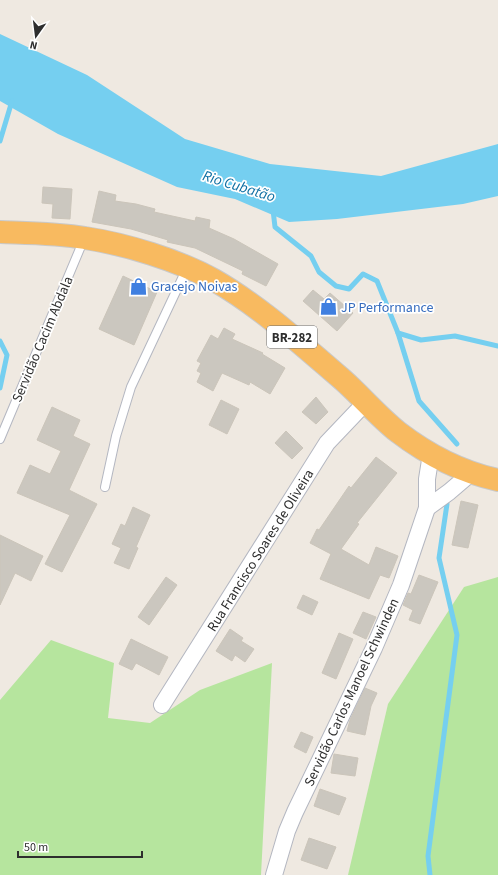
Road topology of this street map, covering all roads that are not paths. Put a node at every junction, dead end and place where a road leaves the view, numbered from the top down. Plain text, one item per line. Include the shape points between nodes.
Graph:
1 (0, 232) edge
2 (84, 238) junction
3 (187, 268) junction
4 (366, 402) junction
5 (0, 440) edge
6 (431, 454) junction
7 (470, 474) junction
8 (498, 480) edge
9 (105, 487) dead end
10 (427, 508) junction
11 (162, 705) dead end
12 (274, 875) edge

1 - 2 highway, BR-282
2 - 3 highway, BR-282 via 132,249
2 - 5 lane, Servidão Cacim Abdala
3 - 4 highway, BR-282 via 240,297
3 - 9 lane via 131,387 116,436
4 - 6 highway, BR-282 via 398,432
4 - 11 street, Rua Francisco Soares de Oliveira via 327,443
6 - 7 highway, BR-282
6 - 10 street, Servidão Carlos Manoel Schwinden via 427,479
7 - 8 highway, BR-282
7 - 10 street
10 - 12 street, Servidão Carlos Manoel Schwinden via 389,616 295,812

